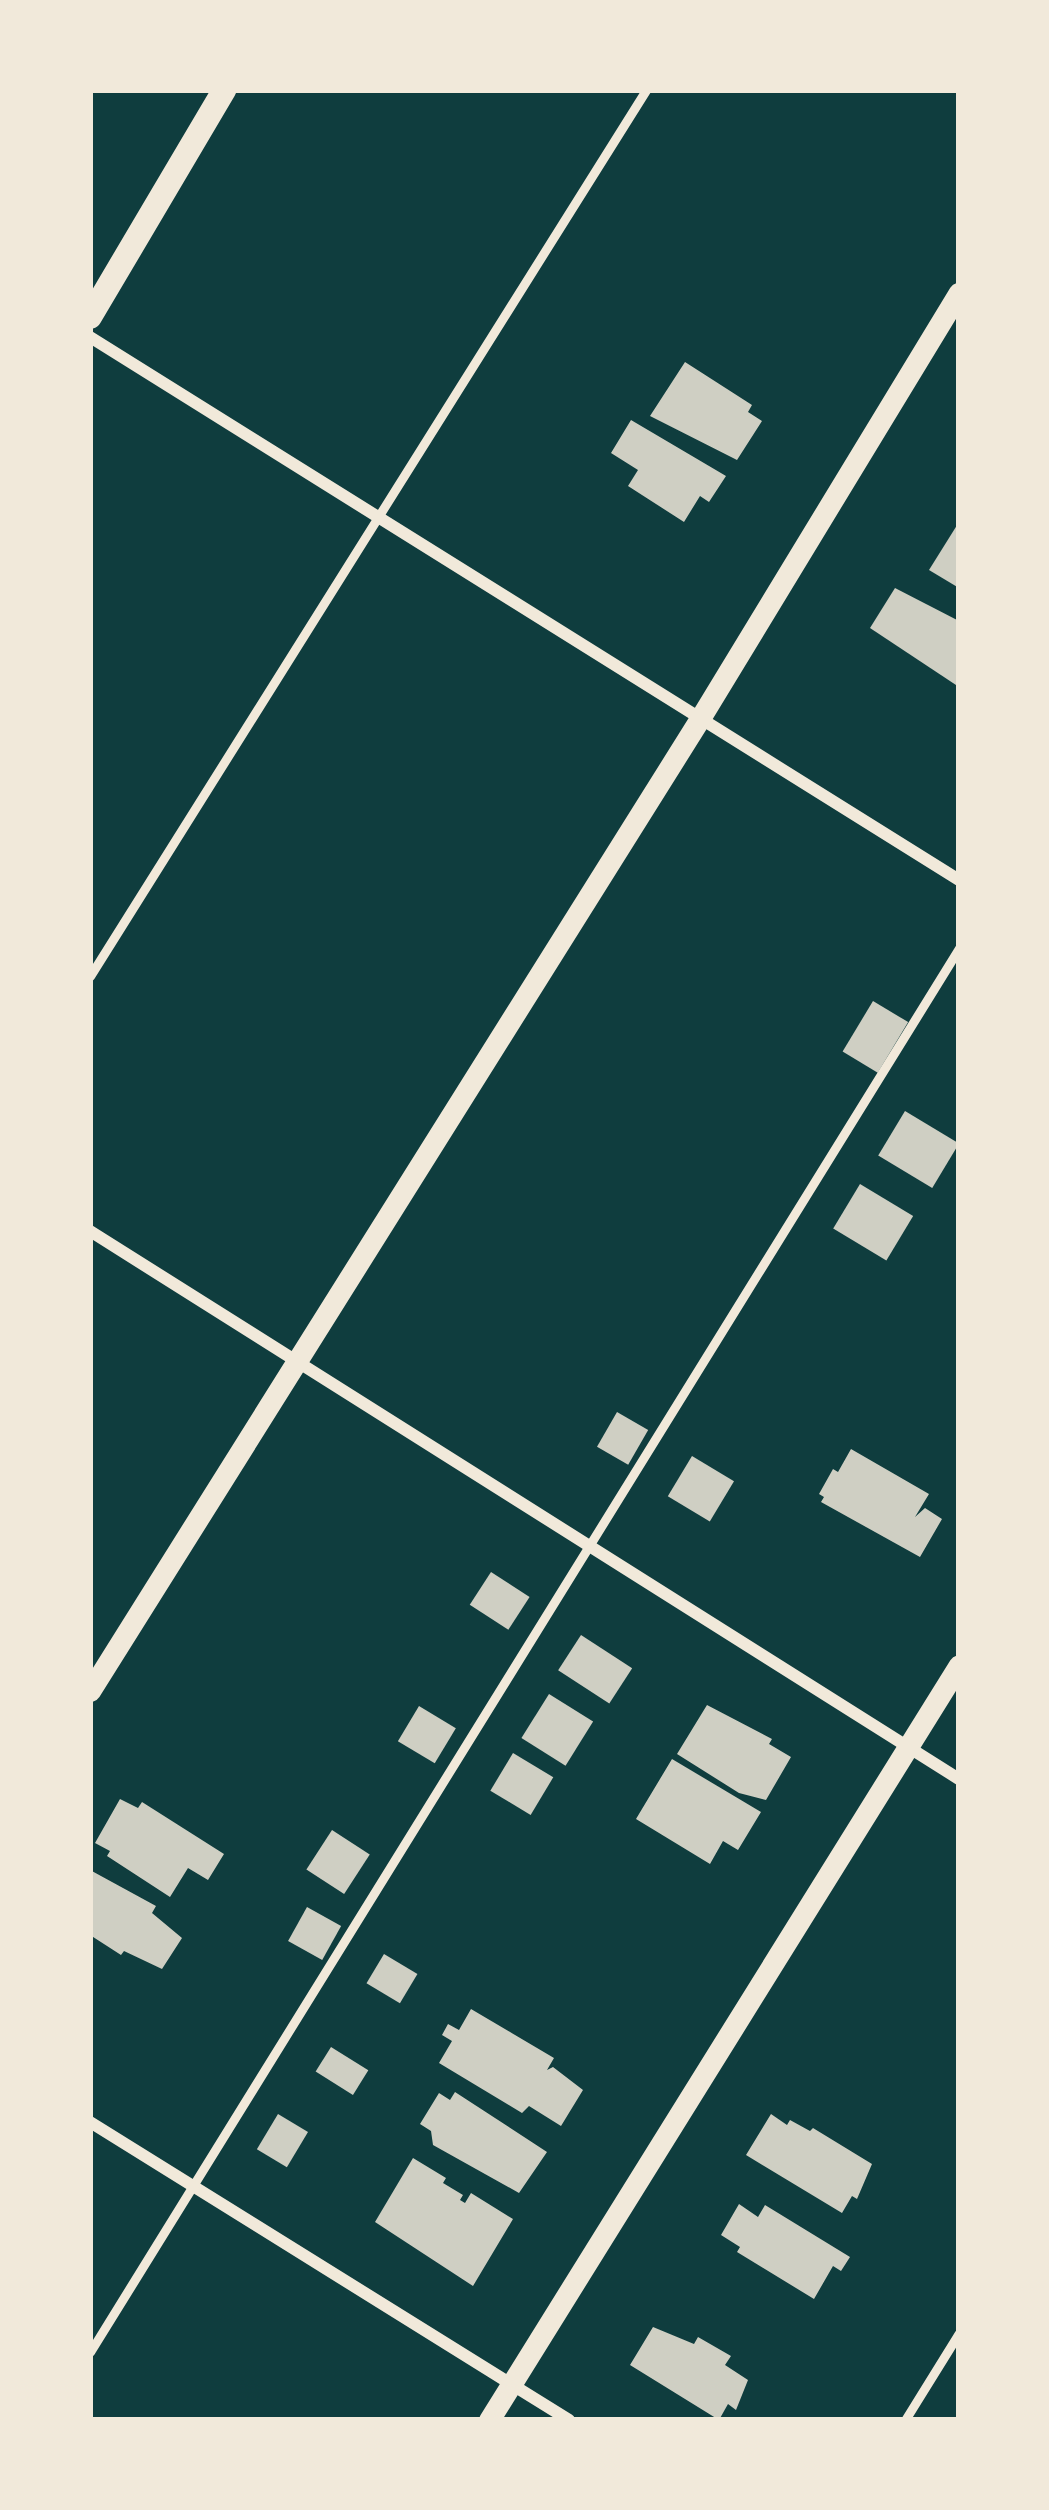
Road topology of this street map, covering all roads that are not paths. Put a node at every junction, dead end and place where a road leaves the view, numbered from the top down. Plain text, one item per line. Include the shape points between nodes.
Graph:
1 (224, 90) edge
2 (646, 90) edge
3 (959, 293) edge
4 (90, 317) edge
5 (90, 337) edge
6 (380, 519) junction
7 (699, 720) junction
8 (959, 880) edge
9 (959, 948) edge
10 (90, 976) edge
11 (90, 1231) edge
12 (295, 1358) junction
13 (590, 1544) junction
14 (959, 1665) edge
15 (90, 1691) edge
16 (908, 1748) junction
17 (959, 1779) edge
18 (90, 2122) edge
19 (193, 2186) junction
20 (959, 2333) edge
21 (90, 2353) edge
22 (511, 2384) junction
23 (489, 2420) edge
24 (569, 2420) edge
25 (905, 2420) edge

1 - 4 main road
2 - 6 lane
3 - 7 street
5 - 6 street
6 - 7 street
6 - 10 lane
7 - 8 street
7 - 12 street
9 - 13 lane
11 - 12 street
12 - 13 street
12 - 15 street
13 - 16 street
13 - 19 lane
14 - 16 street
16 - 17 street
16 - 22 street
18 - 19 street
19 - 21 lane
19 - 22 street
20 - 25 lane
22 - 23 street
22 - 24 street

